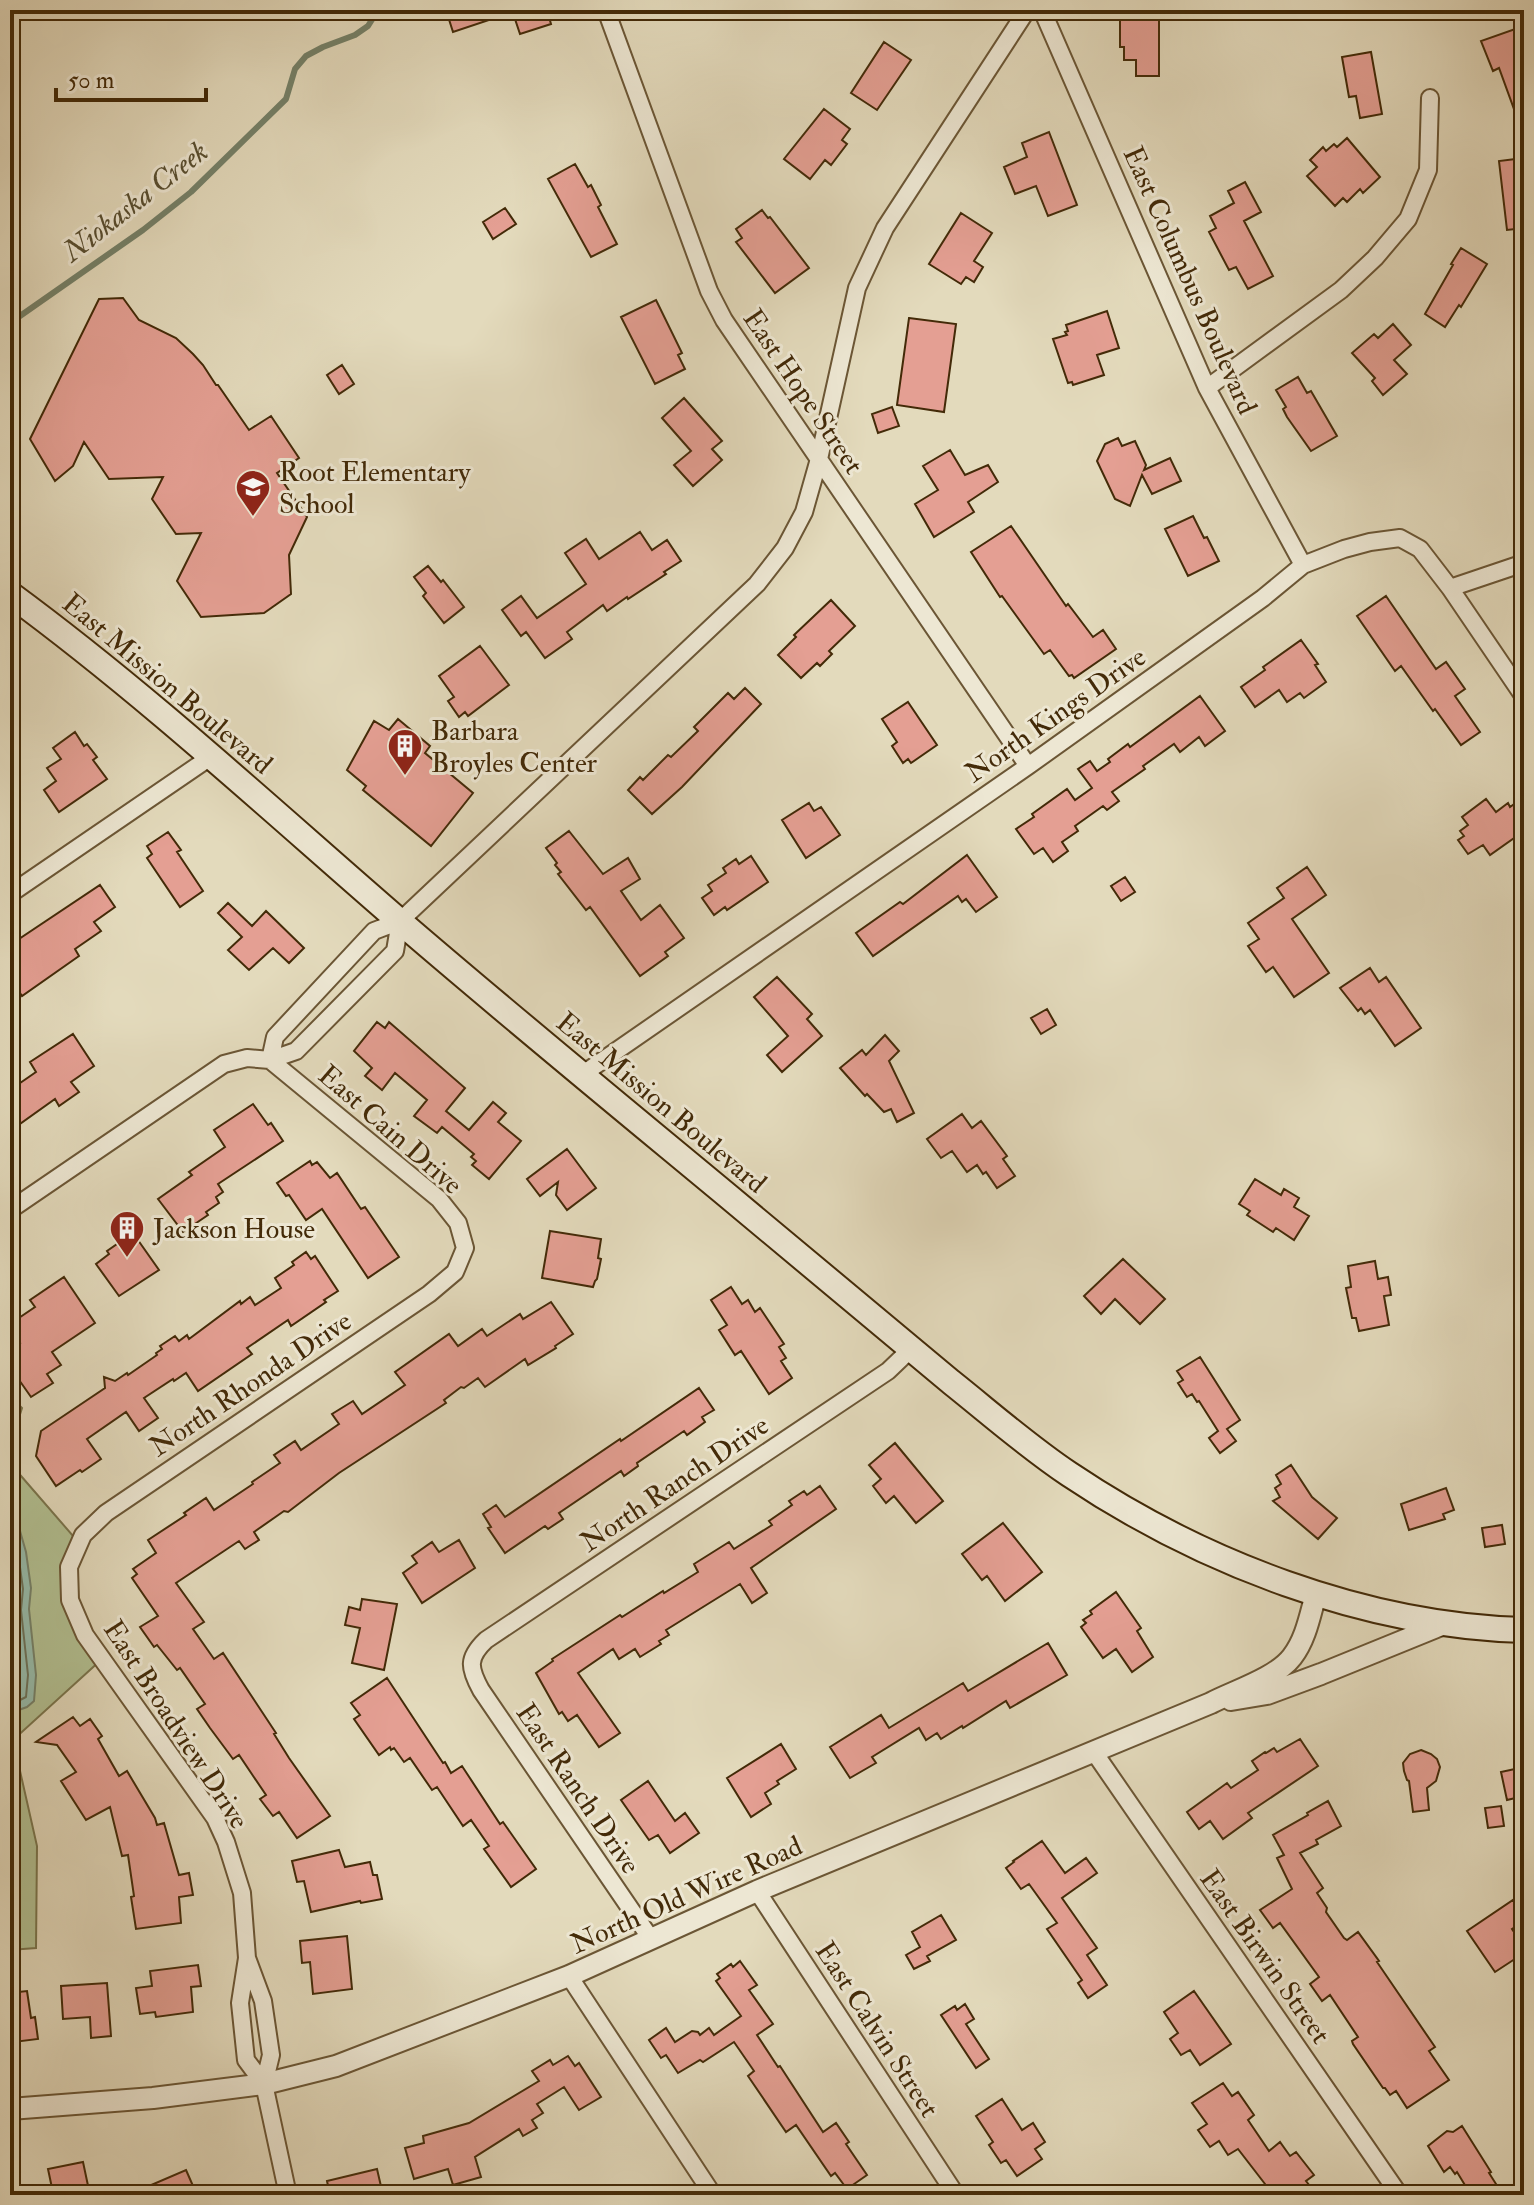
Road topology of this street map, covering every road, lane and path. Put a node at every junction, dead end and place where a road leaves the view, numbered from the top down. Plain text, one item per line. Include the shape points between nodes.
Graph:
1 (606, 10) edge
2 (1027, 10) edge
3 (1042, 10) edge
4 (1430, 98) dead end
5 (1207, 388) junction
6 (819, 459) junction
7 (1524, 563) edge
8 (1303, 565) junction
9 (1450, 588) junction
10 (10, 594) edge
11 (1524, 697) edge
12 (212, 756) junction
13 (1028, 766) junction
14 (10, 894) edge
15 (400, 921) junction
16 (270, 1060) junction
17 (583, 1074) junction
18 (10, 1210) edge
19 (465, 1248) joint
20 (911, 1349) junction
21 (69, 1567) joint
22 (1316, 1594) junction
23 (1444, 1624) junction
24 (1524, 1630) edge
25 (471, 1663) joint
26 (1211, 1703) junction
27 (1094, 1752) junction
28 (757, 1891) junction
29 (651, 1939) junction
30 (247, 1958) junction
31 (569, 1976) junction
32 (264, 2084) junction
33 (10, 2109) edge
34 (1393, 2193) edge
35 (288, 2195) edge
36 (713, 2195) edge
37 (956, 2195) edge

1 - 6 street, East Hope Street via 709,291 745,354
2 - 6 street via 885,228 862,276
3 - 5 street, East Columbus Boulevard
4 - 5 street via 1428,170 1408,219 1341,290
5 - 8 street, East Columbus Boulevard
6 - 13 street, East Hope Street
6 - 15 street via 804,512 757,584
7 - 9 street
8 - 9 street, North Kings Drive via 1400,538 1420,549
8 - 13 street, North Kings Drive
9 - 11 street, North Kings Drive
10 - 12 main road, East Mission Boulevard
12 - 14 street
12 - 15 main road, East Mission Boulevard
13 - 17 street, North Kings Drive
15 - 16 street via 374,931 275,1037
15 - 16 street via 395,951 296,1051
15 - 17 main road, East Mission Boulevard
16 - 18 street via 224,1064
16 - 19 street, East Cain Drive via 439,1199 458,1223
17 - 20 main road, East Mission Boulevard
19 - 21 street, North Rhonda Drive via 455,1272 429,1294 106,1513 83,1535
20 - 22 main road, East Mission Boulevard via 1044,1456 1113,1503 1220,1557
20 - 25 street, North Ranch Drive via 888,1371 486,1640
21 - 30 street, East Broadview Drive via 70,1600 85,1635 215,1818 226,1842 242,1893
22 - 23 main road, East Mission Boulevard
22 - 26 street, North Old Wire Road via 1303,1639 1291,1658 1277,1671
23 - 24 main road, East Mission Boulevard
23 - 26 street via 1267,1694
25 - 29 street, East Ranch Drive via 481,1690
26 - 27 street, North Old Wire Road
27 - 28 street, North Old Wire Road
27 - 34 street, East Birwin Street
28 - 29 street, North Old Wire Road
28 - 37 street, East Calvin Street
29 - 31 street, North Old Wire Road
30 - 32 street, East Broadview Drive via 263,2001 271,2055
30 - 32 street, East Broadview Drive via 240,2003 246,2060
31 - 32 street, North Old Wire Road via 336,2066
31 - 36 street
32 - 33 street, North Old Wire Road
32 - 35 street, East Broadview Drive

